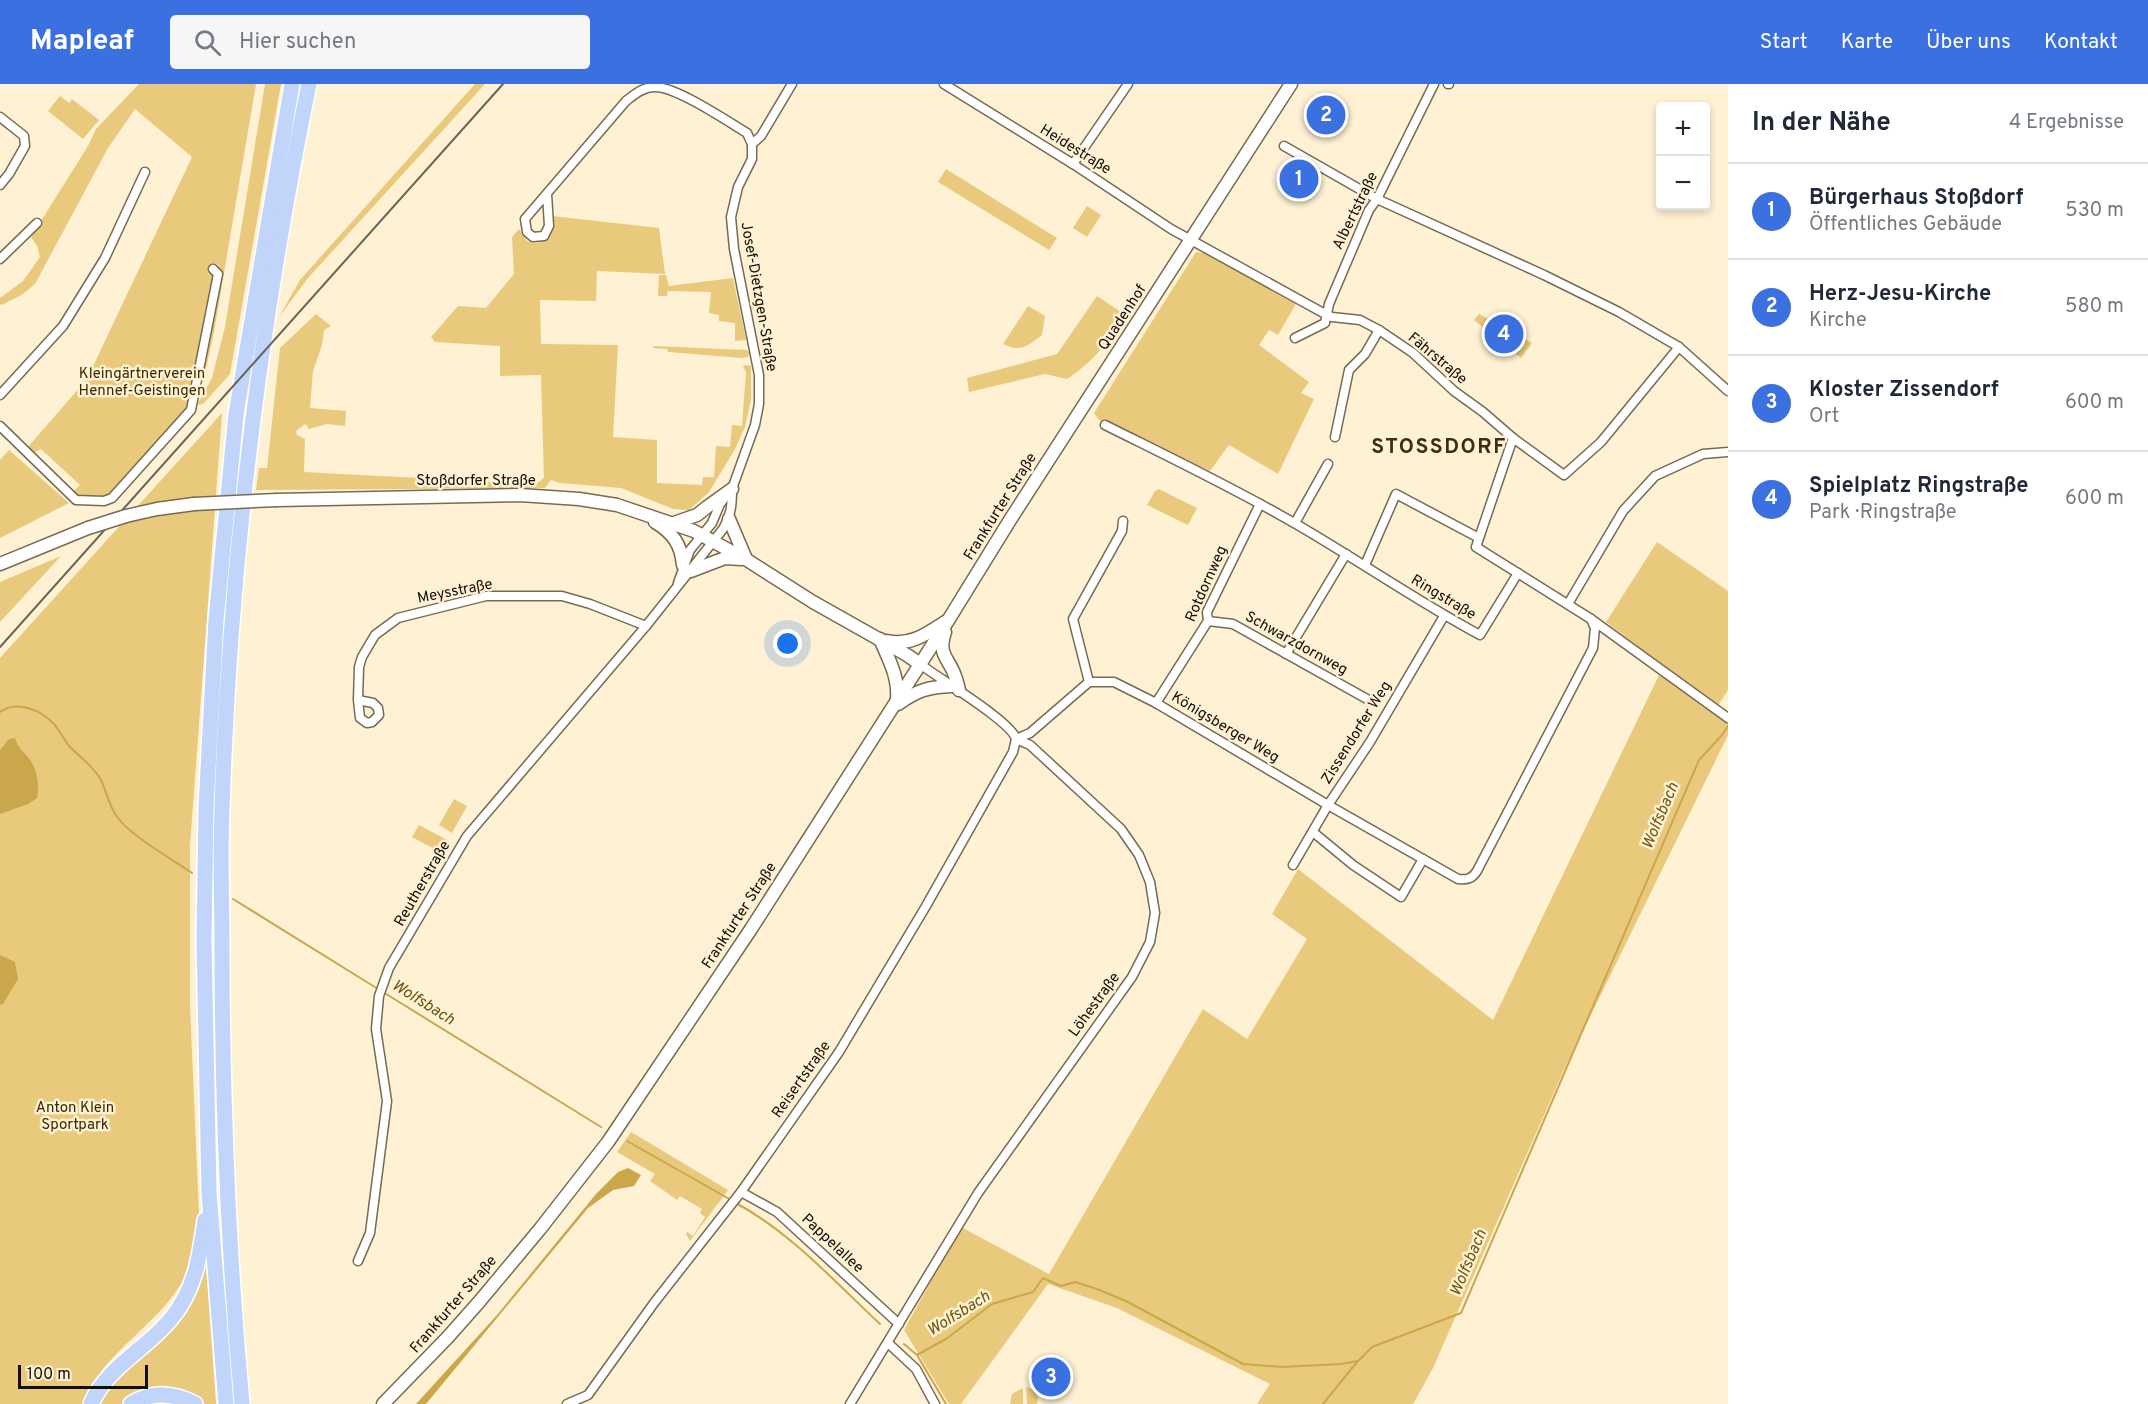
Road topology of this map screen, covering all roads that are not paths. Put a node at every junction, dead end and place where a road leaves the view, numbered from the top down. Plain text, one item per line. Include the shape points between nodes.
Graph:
1 (292, 84) edge
2 (309, 84) edge
3 (792, 84) edge
4 (944, 84) edge
5 (1128, 84) edge
6 (1291, 84) edge
7 (1434, 84) edge
8 (0, 117) edge
9 (752, 144) junction
10 (1284, 146) dead end
11 (1073, 164) junction
12 (145, 172) dead end
13 (0, 185) edge
14 (547, 194) junction
15 (1377, 200) junction
16 (36, 223) dead end
17 (1192, 239) junction
18 (0, 259) edge
19 (213, 269) dead end
20 (1327, 315) junction
21 (1379, 330) junction
22 (1295, 338) dead end
23 (1678, 347) junction
24 (1728, 391) edge
25 (0, 395) edge
26 (1079, 413) joint
27 (1104, 425) dead end
28 (0, 426) edge
29 (1335, 437) dead end
30 (1513, 438) junction
31 (1728, 452) edge
32 (1328, 464) dead end
33 (732, 489) junction
34 (1260, 504) junction
35 (639, 512) junction
36 (729, 519) junction
37 (1123, 521) dead end
38 (1295, 523) junction
39 (674, 524) junction
40 (708, 538) junction
41 (1479, 538) junction
42 (1346, 554) junction
43 (747, 560) junction
44 (0, 564) edge
45 (1365, 565) junction
46 (687, 568) junction
47 (1518, 573) junction
48 (1568, 604) junction
49 (1444, 616) junction
50 (950, 619) junction
51 (1591, 620) junction
52 (1208, 621) junction
53 (646, 626) junction
54 (880, 639) junction
55 (1286, 654) junction
56 (920, 664) junction
57 (1089, 682) junction
58 (955, 688) junction
59 (1367, 699) dead end
60 (358, 700) dead end
61 (1156, 703) junction
62 (895, 705) junction
63 (1727, 717) edge
64 (1016, 740) junction
65 (1328, 805) junction
66 (1313, 832) junction
67 (1424, 859) junction
68 (1293, 865) dead end
69 (209, 1193) junction
70 (739, 1195) junction
71 (358, 1261) dead end
72 (899, 1324) junction
73 (888, 1343) junction
74 (91, 1404) edge
75 (131, 1404) edge
76 (195, 1404) edge
77 (226, 1404) edge
78 (242, 1404) edge
79 (383, 1404) edge
80 (567, 1404) edge
81 (850, 1404) edge
82 (935, 1404) edge

1 - 69 highway via 236,414 216,620 204,940
2 - 78 highway via 292,162 254,413 234,608 222,812 223,1076
3 - 9 street via 761,136
4 - 11 street, Heidestraße
5 - 11 street
6 - 17 main road
7 - 15 street, Albertstraße
8 - 13 street via 24,136 25,146
9 - 14 street via 747,133 680,95 660,88 641,90 626,101
9 - 33 street, Josef-Dietzgen-Straße via 752,159 738,187 731,217 759,375 759,404
10 - 15 street
11 - 17 street, Heidestraße
12 - 25 street via 105,258 63,326
14 - 14 street via 525,219 527,232 533,237 544,236 549,226
15 - 20 street, Albertstraße via 1369,210
15 - 23 street via 1544,275
16 - 18 street
17 - 20 street, Fährstraße
17 - 26 main road, Quadenhof
19 - 28 street via 218,274 191,410 112,498 76,500
20 - 21 street, Fährstraße via 1359,320
20 - 22 street via 1321,326
21 - 29 street via 1365,354 1349,370
21 - 30 street, Fährstraße via 1413,353
23 - 24 street
23 - 30 street, Fährstraße via 1601,442 1564,475
26 - 50 main road, Frankfurter Straße
27 - 34 street, Ringstraße
30 - 41 street
31 - 48 street via 1703,454 1655,476 1623,511
32 - 38 street
33 - 36 street
33 - 39 main road via 697,515
33 - 40 street, Josef-Dietzgen-Straße via 720,504
34 - 38 street, Ringstraße
34 - 52 street, Rotdornweg via 1207,612
35 - 39 main road, Stoßdorfer Straße
35 - 44 main road, Stoßdorfer Straße, bridge via 602,502 550,496 366,497 194,504 126,516
35 - 46 main road via 669,531
36 - 40 street, Reutherstraße
36 - 43 main road
37 - 57 street via 1122,531 1073,619
38 - 42 street, Ringstraße
39 - 40 main road, Stoßdorfer Straße
40 - 43 main road, Stoßdorfer Straße
40 - 46 street, Reutherstraße
40 - 46 street, Reutherstraße via 690,550
41 - 45 street via 1396,494
41 - 47 street via 1476,547
42 - 45 street, Ringstraße
42 - 55 street
43 - 46 main road via 726,558
43 - 54 main road, Stoßdorfer Straße
45 - 49 street, Ringstraße
46 - 53 street, Reutherstraße
47 - 48 street
47 - 49 street, Ringstraße via 1480,635
48 - 51 street
49 - 65 street, Zissendorfer Weg via 1371,742
50 - 54 main road via 918,639 898,643
50 - 56 main road, Frankfurter Straße
50 - 58 main road via 942,639 942,653 955,674
51 - 63 street
51 - 67 street, Königsberger Weg via 1596,628 1593,648 1478,872 1473,878 1458,879
52 - 55 street, Schwarzdornweg via 1233,624
52 - 61 street, Rotdornweg
53 - 60 street, Meysstraße via 562,596 486,596 418,612 398,618 375,634 359,667
53 - 71 street, Reutherstraße via 467,836 389,968 379,996 376,1029 387,1101 370,1233
54 - 56 main road, Stoßdorfer Straße
54 - 62 main road via 895,672
55 - 59 street, Schwarzdornweg
56 - 58 street, Löhestraße
56 - 62 main road, Frankfurter Straße
57 - 61 street, Königsberger Weg via 1114,682
57 - 64 street via 1030,733
58 - 62 main road via 921,690
58 - 64 street, Löhestraße via 1012,731
61 - 65 street, Königsberger Weg
62 - 79 main road, Frankfurter Straße via 599,1155 471,1310
64 - 70 street, Reisertstraße via 944,875 839,1052
64 - 72 street, Löhestraße via 1030,745 1121,829 1139,855 1150,882 1155,913 1150,942 1132,977 978,1193
65 - 66 street, Zissendorfer Weg
65 - 67 street, Königsberger Weg
66 - 67 street via 1401,897
66 - 68 street, Zissendorfer Weg
69 - 74 highway via 199,1262 181,1305 108,1377
69 - 77 highway
70 - 72 street, Pappelallee via 777,1212
70 - 80 street, Reisertstraße via 588,1395
72 - 73 street, Löhestraße
73 - 81 street, Löhestraße
73 - 82 street via 916,1369
75 - 76 highway via 160,1394

